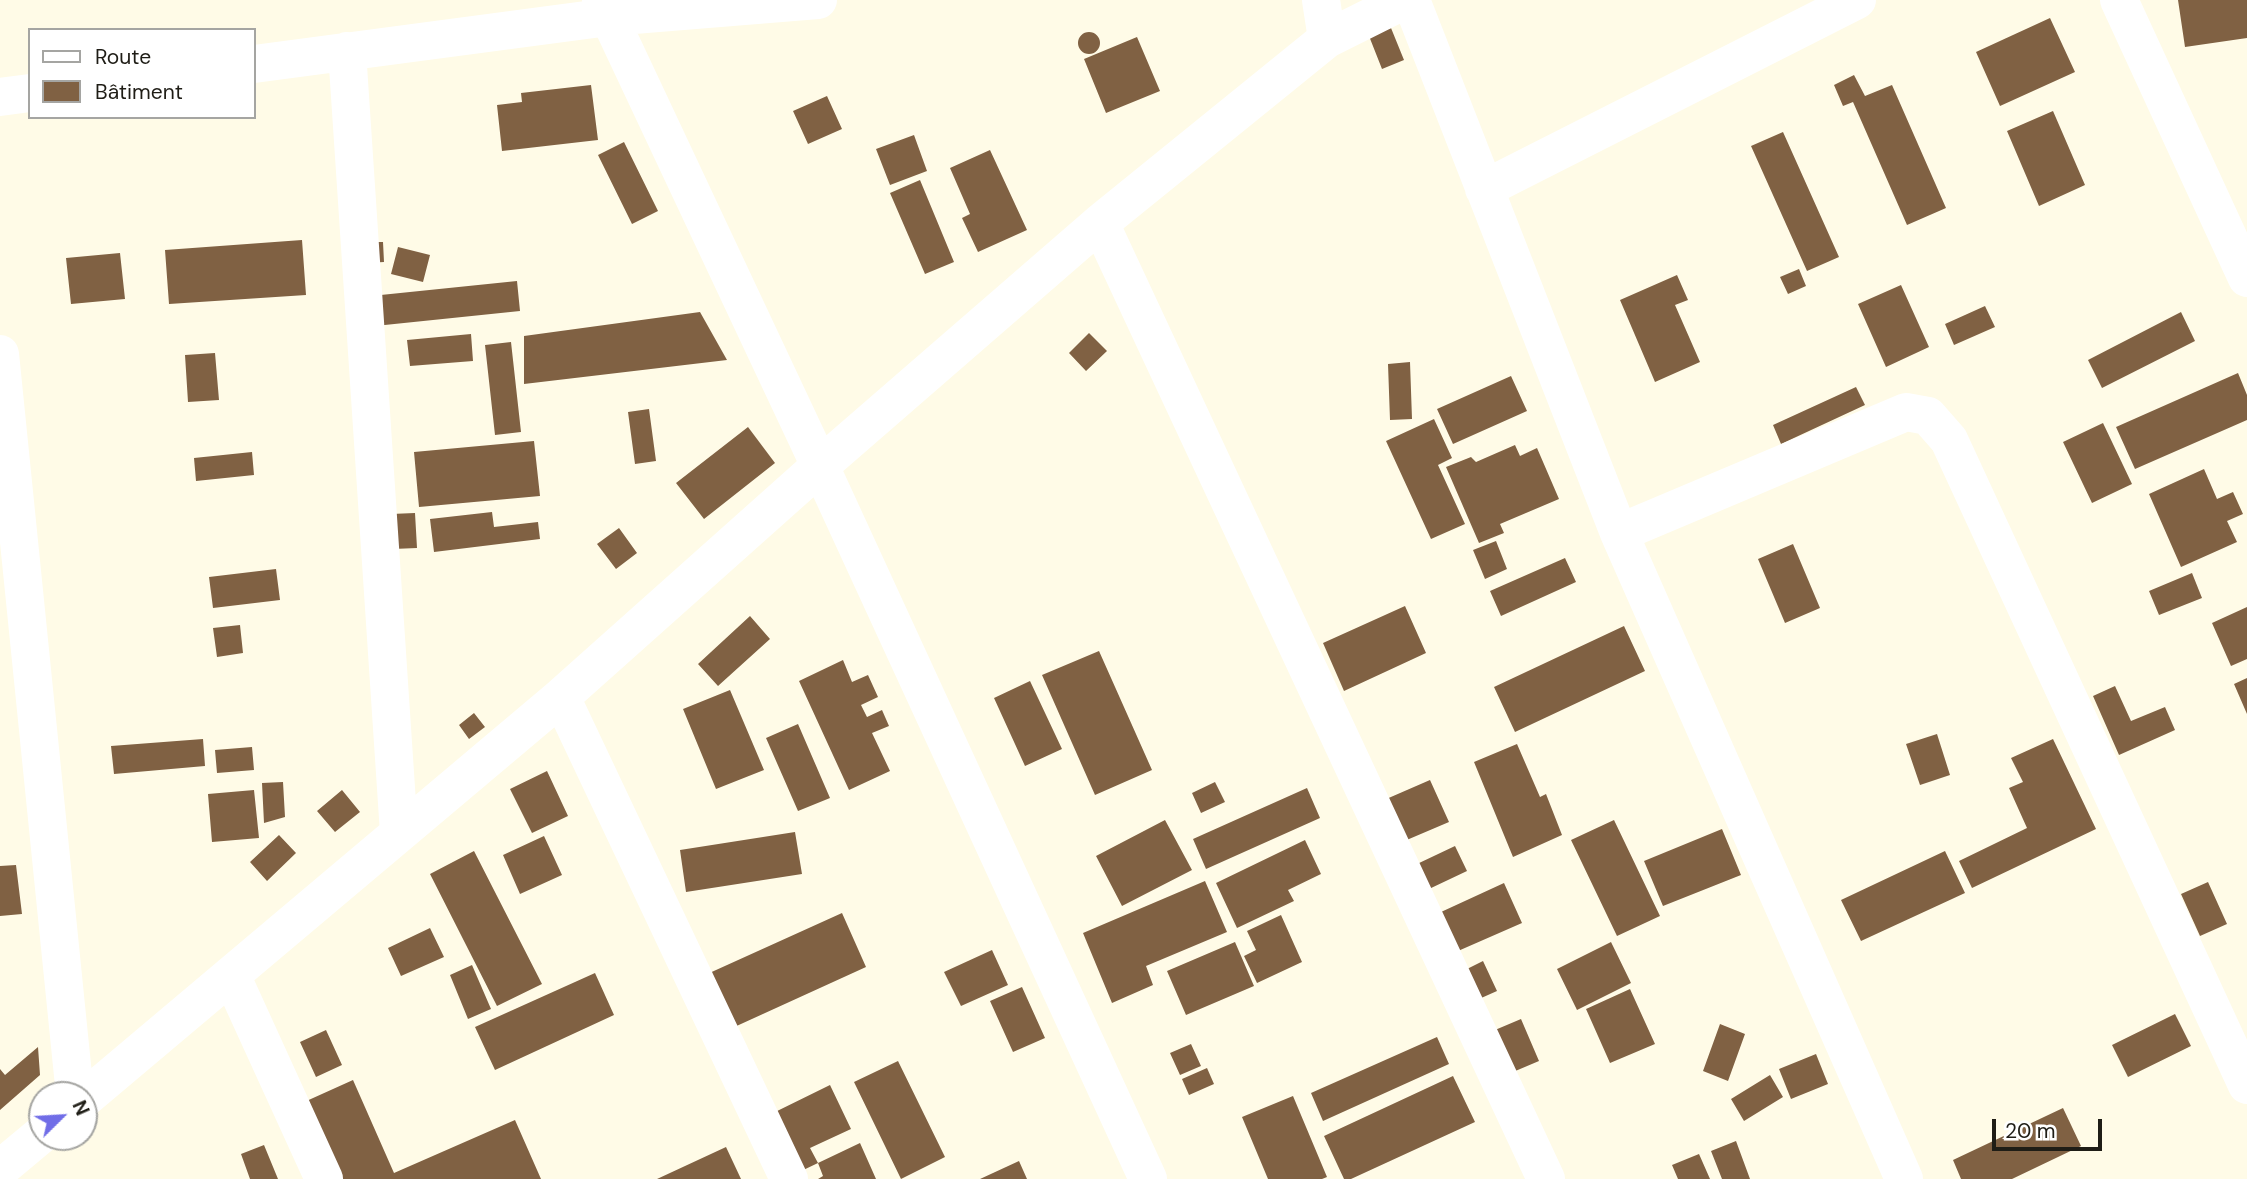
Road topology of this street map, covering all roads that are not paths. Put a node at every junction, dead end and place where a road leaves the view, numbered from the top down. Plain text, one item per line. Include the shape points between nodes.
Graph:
1 (818, 0) edge
2 (1321, 0) edge
3 (1405, 0) edge
4 (1411, 0) edge
5 (1857, 0) edge
6 (2119, 0) edge
7 (668, 6) edge
8 (605, 8) edge
9 (1327, 39) junction
10 (347, 51) junction
11 (256, 64) edge
12 (28, 93) edge
13 (0, 97) edge
14 (1484, 188) junction
15 (1100, 223) junction
16 (2247, 278) edge
17 (0, 354) edge
18 (820, 466) junction
19 (1619, 534) junction
20 (561, 697) junction
21 (400, 833) junction
22 (230, 975) junction
23 (74, 1081) edge
24 (2247, 1085) edge
25 (98, 1087) edge
26 (28, 1146) edge
27 (0, 1169) edge
28 (324, 1179) edge
29 (789, 1179) edge
30 (1148, 1179) edge
31 (1546, 1179) edge
32 (1904, 1179) edge

1 - 7 street
2 - 9 street
3 - 9 street
4 - 14 street
5 - 14 street
6 - 16 street
7 - 8 street
8 - 10 street
8 - 18 street
9 - 15 street
10 - 11 street
10 - 21 street
12 - 13 street
14 - 19 street
15 - 18 street
15 - 31 street
17 - 23 street
18 - 20 street
18 - 30 street
19 - 24 street via 1906,412 1928,416 1949,440
19 - 32 street
20 - 21 street
20 - 29 street
21 - 22 street
22 - 25 street
22 - 28 street
26 - 27 street

